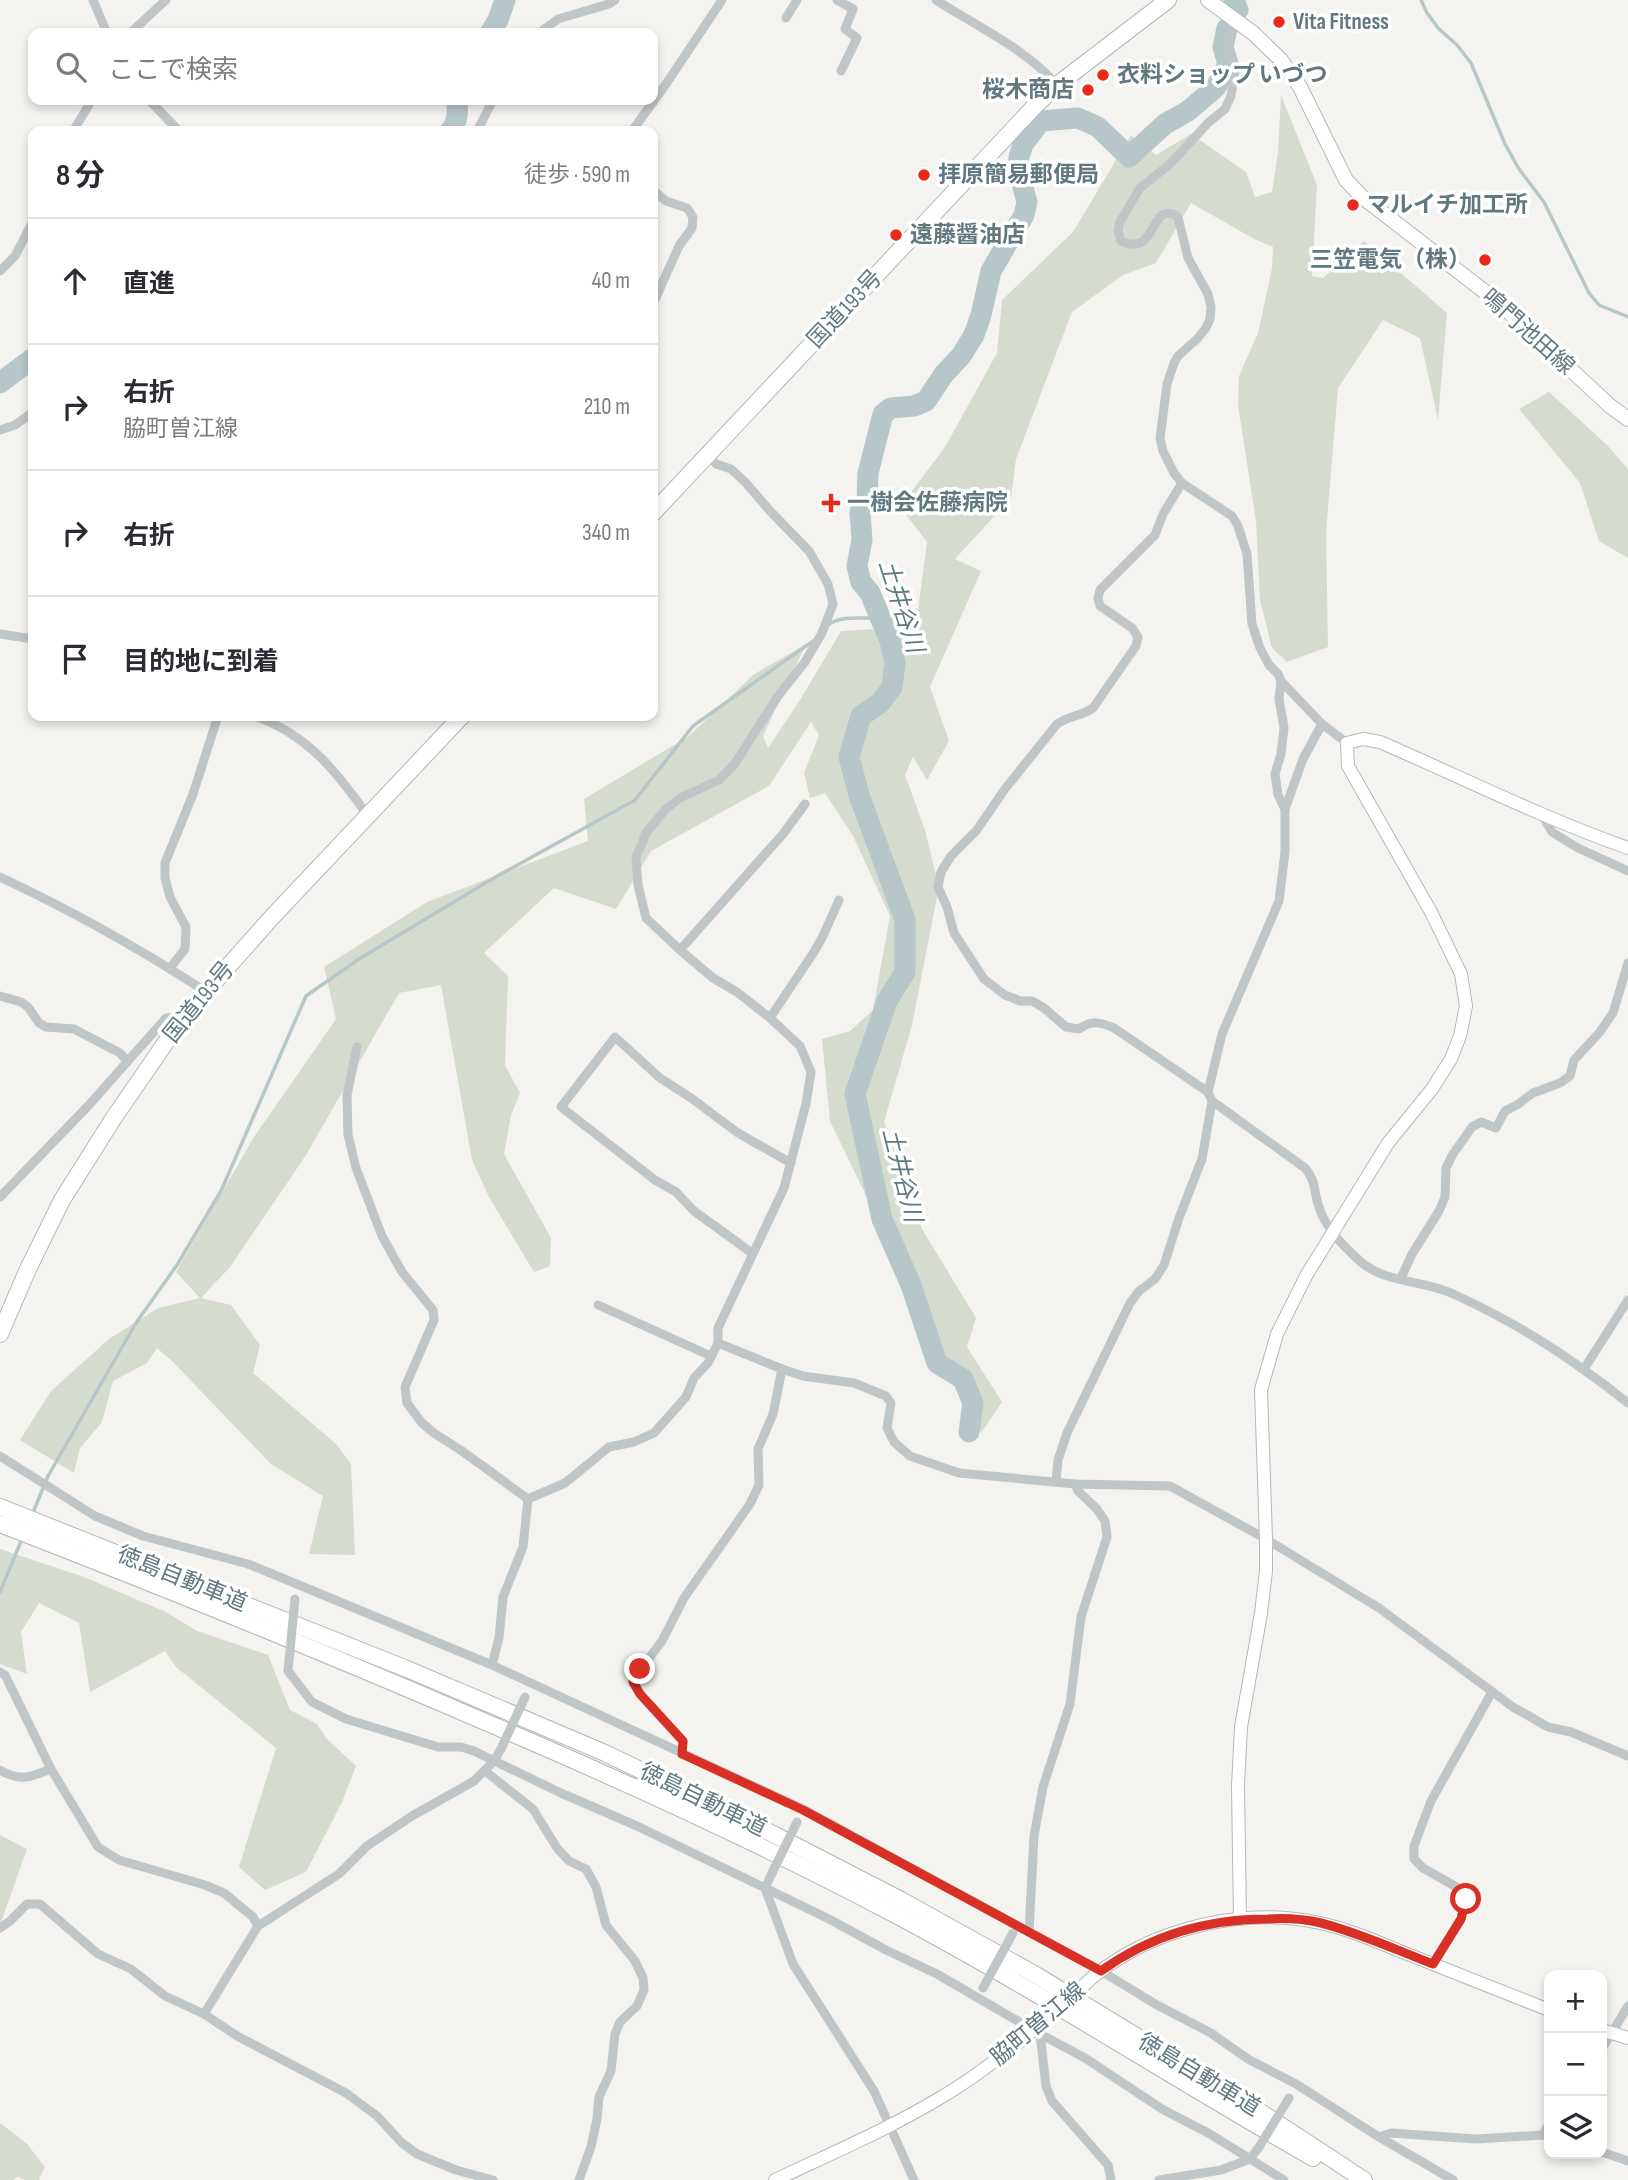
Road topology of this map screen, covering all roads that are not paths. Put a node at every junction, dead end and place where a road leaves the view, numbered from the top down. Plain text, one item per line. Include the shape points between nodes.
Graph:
1 (93, 0) edge
2 (166, 0) edge
3 (614, 0) edge
4 (722, 0) edge
5 (797, 0) edge
6 (837, 0) edge
7 (936, 0) edge
8 (1168, 0) edge
9 (1209, 0) edge
10 (786, 18) dead end
11 (1234, 20) junction
12 (105, 28) edge
13 (135, 28) edge
14 (546, 28) edge
15 (841, 71) dead end
16 (1057, 85) junction
17 (658, 95) edge
18 (89, 105) edge
19 (154, 105) edge
20 (490, 105) edge
21 (651, 105) edge
22 (77, 126) edge
23 (174, 126) edge
24 (480, 126) edge
25 (636, 126) edge
26 (658, 194) edge
27 (28, 231) edge
28 (0, 271) edge
29 (658, 293) edge
30 (28, 416) edge
31 (1628, 419) edge
32 (0, 430) edge
33 (708, 456) junction
34 (1182, 483) junction
35 (658, 508) edge
36 (0, 634) edge
37 (28, 638) edge
38 (1281, 681) junction
39 (216, 721) edge
40 (270, 721) edge
41 (457, 721) edge
42 (1322, 724) junction
43 (1347, 743) junction
44 (805, 804) dead end
45 (1284, 808) junction
46 (1542, 815) junction
47 (368, 816) junction
48 (1628, 848) edge
49 (1628, 871) edge
50 (0, 877) edge
51 (838, 900) dead end
52 (680, 950) junction
53 (1628, 963) edge
54 (170, 968) junction
55 (205, 991) junction
56 (0, 996) edge
57 (184, 1016) junction
58 (769, 1018) junction
59 (358, 1047) dead end
60 (127, 1060) junction
61 (1210, 1096) junction
62 (791, 1163) junction
63 (0, 1197) edge
64 (1332, 1231) junction
65 (752, 1253) junction
66 (1401, 1278) junction
67 (1628, 1300) edge
68 (598, 1305) dead end
69 (0, 1334) edge
70 (718, 1343) junction
71 (711, 1356) junction
72 (1584, 1368) junction
73 (782, 1369) junction
74 (1628, 1403) edge
75 (0, 1456) edge
76 (1056, 1482) junction
77 (1075, 1484) junction
78 (528, 1499) junction
79 (0, 1506) edge
80 (0, 1524) edge
81 (0, 1534) edge
82 (1266, 1539) junction
83 (135, 1577) junction
84 (298, 1585) junction
85 (492, 1665) junction
86 (0, 1672) edge
87 (532, 1682) junction
88 (1492, 1692) junction
89 (682, 1754) junction
90 (1628, 1756) edge
91 (494, 1761) junction
92 (51, 1769) junction
93 (0, 1770) edge
94 (485, 1771) junction
95 (803, 1810) junction
96 (765, 1888) junction
97 (1240, 1919) junction
98 (258, 1926) junction
99 (0, 1928) edge
100 (1015, 1929) junction
101 (1029, 1932) junction
102 (1433, 1964) junction
103 (1097, 1974) junction
104 (980, 1992) junction
105 (1628, 2006) edge
106 (1544, 2008) edge
107 (204, 2014) junction
108 (1037, 2031) junction
109 (1607, 2031) edge
110 (1607, 2032) edge
111 (1628, 2038) edge
112 (1296, 2084) junction
113 (890, 2125) junction
114 (1544, 2136) edge
115 (1379, 2137) junction
116 (1607, 2154) edge
117 (1250, 2159) junction
118 (1628, 2161) edge
119 (493, 2180) edge
120 (579, 2180) edge
121 (775, 2180) edge
122 (914, 2180) edge
123 (1111, 2180) edge
124 (1158, 2180) edge
125 (1284, 2180) edge
126 (1351, 2180) edge
127 (1364, 2180) edge
128 (1453, 2180) edge

1 - 12 street
2 - 13 street
3 - 14 street via 558,19
4 - 17 street
5 - 10 street
6 - 15 street via 853,9 845,29 857,38
7 - 16 street via 1003,42
8 - 16 highway, 国道193号
9 - 11 main road, 鳴門池田線
11 - 31 main road, 鳴門池田線 via 1281,60 1346,180 1498,302
11 - 34 street via 1227,44 1235,72 1225,109 1140,188 1118,230 1121,241 1137,245 1146,240 1163,214 1178,217 1188,258 1208,294 1211,307 1206,328 1178,356 1167,384 1160,439
16 - 33 highway, 国道193号
18 - 22 street
19 - 23 street
20 - 24 street
21 - 25 street
26 - 29 street via 687,208 692,228
27 - 28 street via 15,256
30 - 32 street
33 - 35 highway, 国道193号
33 - 52 street via 746,483 809,551 828,584 833,604 805,662 734,765 719,780 680,798 646,833 636,858 646,918
34 - 38 street via 1232,516 1238,526 1247,554 1252,624 1260,648
34 - 61 street via 1155,535 1100,590 1100,606 1132,628 1138,637 1136,646 1093,708 1057,724 976,831 951,856 938,887 954,933 984,979 1006,995 1044,1008 1066,1027 1079,1029 1100,1022 1114,1028
36 - 37 street
38 - 42 street
38 - 45 street via 1284,728 1275,774
39 - 54 street via 194,794 165,863 170,897 186,927 186,949
40 - 47 street via 316,751
41 - 47 highway, 国道193号
42 - 43 street
42 - 45 street
43 - 46 street via 1363,739 1380,743
43 - 64 street via 1348,766 1461,974 1466,1006 1451,1059 1388,1143
44 - 52 street
45 - 61 street via 1279,901 1222,1034
46 - 48 street
46 - 49 street via 1552,832
47 - 55 highway, 国道193号
50 - 54 street via 71,910
51 - 58 street via 823,936
52 - 58 street
53 - 66 street via 1613,1013 1574,1060 1570,1076 1505,1111 1496,1128 1481,1122 1472,1127 1446,1168 1445,1197
54 - 55 street
55 - 57 highway, 国道193号
56 - 60 street via 21,1002 46,1027 74,1029
57 - 60 street via 166,1018
57 - 69 highway, 国道193号 via 62,1200
58 - 62 street via 800,1046 811,1072
59 - 78 street via 347,1095 348,1135 356,1168 382,1236 402,1272 433,1310 434,1321 405,1387 407,1404 434,1433
60 - 63 street
61 - 64 street via 1305,1168 1312,1176 1319,1210
61 - 76 street via 1202,1159 1164,1265 1130,1303 1067,1433
62 - 65 street via 784,1188
62 - 65 street via 660,1079 615,1037 561,1107
64 - 66 street via 1373,1271
64 - 82 street via 1277,1334 1261,1390
65 - 70 street via 718,1328
66 - 72 street via 1469,1301
67 - 72 street
68 - 71 street
70 - 71 street
70 - 73 street
71 - 78 street via 686,1396 654,1433 609,1447 565,1483
72 - 74 street
73 - 76 street via 854,1383 886,1396 891,1403 887,1428 910,1456 959,1473
73 - 89 street via 773,1414 758,1449 755,1494 633,1682 683,1741
75 - 84 street via 95,1516 143,1536 248,1564
76 - 77 street
77 - 82 street via 1170,1486
77 - 101 street via 1105,1521 1107,1537 1082,1617 1070,1704 1041,1799 1034,1836
78 - 85 street via 523,1547 503,1597
79 - 127 highway, 徳島自動車道 via 407,1669 773,1834 1036,1975
80 - 83 highway, 徳島自動車道
81 - 83 highway
82 - 88 street via 1379,1608
82 - 97 street via 1261,1613 1241,1727
83 - 126 highway, 徳島自動車道 via 598,1770 766,1849 1016,1982
84 - 85 street
84 - 91 street, bridge via 288,1671 312,1702 346,1719 438,1747 461,1747
85 - 87 street
86 - 92 street
87 - 89 street
87 - 91 street, bridge
88 - 90 street via 1548,1727
88 - 102 street via 1431,1801 1414,1846 1414,1859 1460,1889 1466,1899 1461,1919
89 - 95 street
91 - 94 street
91 - 96 street
92 - 93 street via 27,1778
92 - 98 street via 98,1847 119,1860 224,1892
94 - 98 street via 367,1846 340,1874
94 - 120 street via 533,1809 557,1848 586,1869 607,1925 643,1978 637,2006 615,2034 611,2071 599,2097 591,2147
95 - 96 street, bridge
95 - 100 street
96 - 104 street
96 - 113 street via 793,1964 874,2091
97 - 102 street, 脇町曽江線 via 1319,1923
97 - 103 street, 脇町曽江線 via 1167,1935 1125,1954
98 - 107 street
99 - 107 street via 27,1904 40,1904 98,1954 131,1969 164,1996
100 - 101 street
100 - 104 street, bridge
101 - 103 street
102 - 106 street, 脇町曽江線
103 - 108 street, 脇町曽江線, bridge
103 - 112 street via 1211,2033
104 - 108 street
105 - 109 street
107 - 119 street via 346,2093 416,2154
108 - 113 street, 脇町曽江線 via 946,2095
108 - 117 street
108 - 123 street via 1052,2101 1108,2165
110 - 111 street
112 - 115 street
112 - 117 street, bridge
113 - 121 street, 脇町曽江線
113 - 122 street
114 - 115 street via 1476,2139 1391,2133
115 - 128 street
116 - 118 street
117 - 124 street via 1221,2170
117 - 125 street

